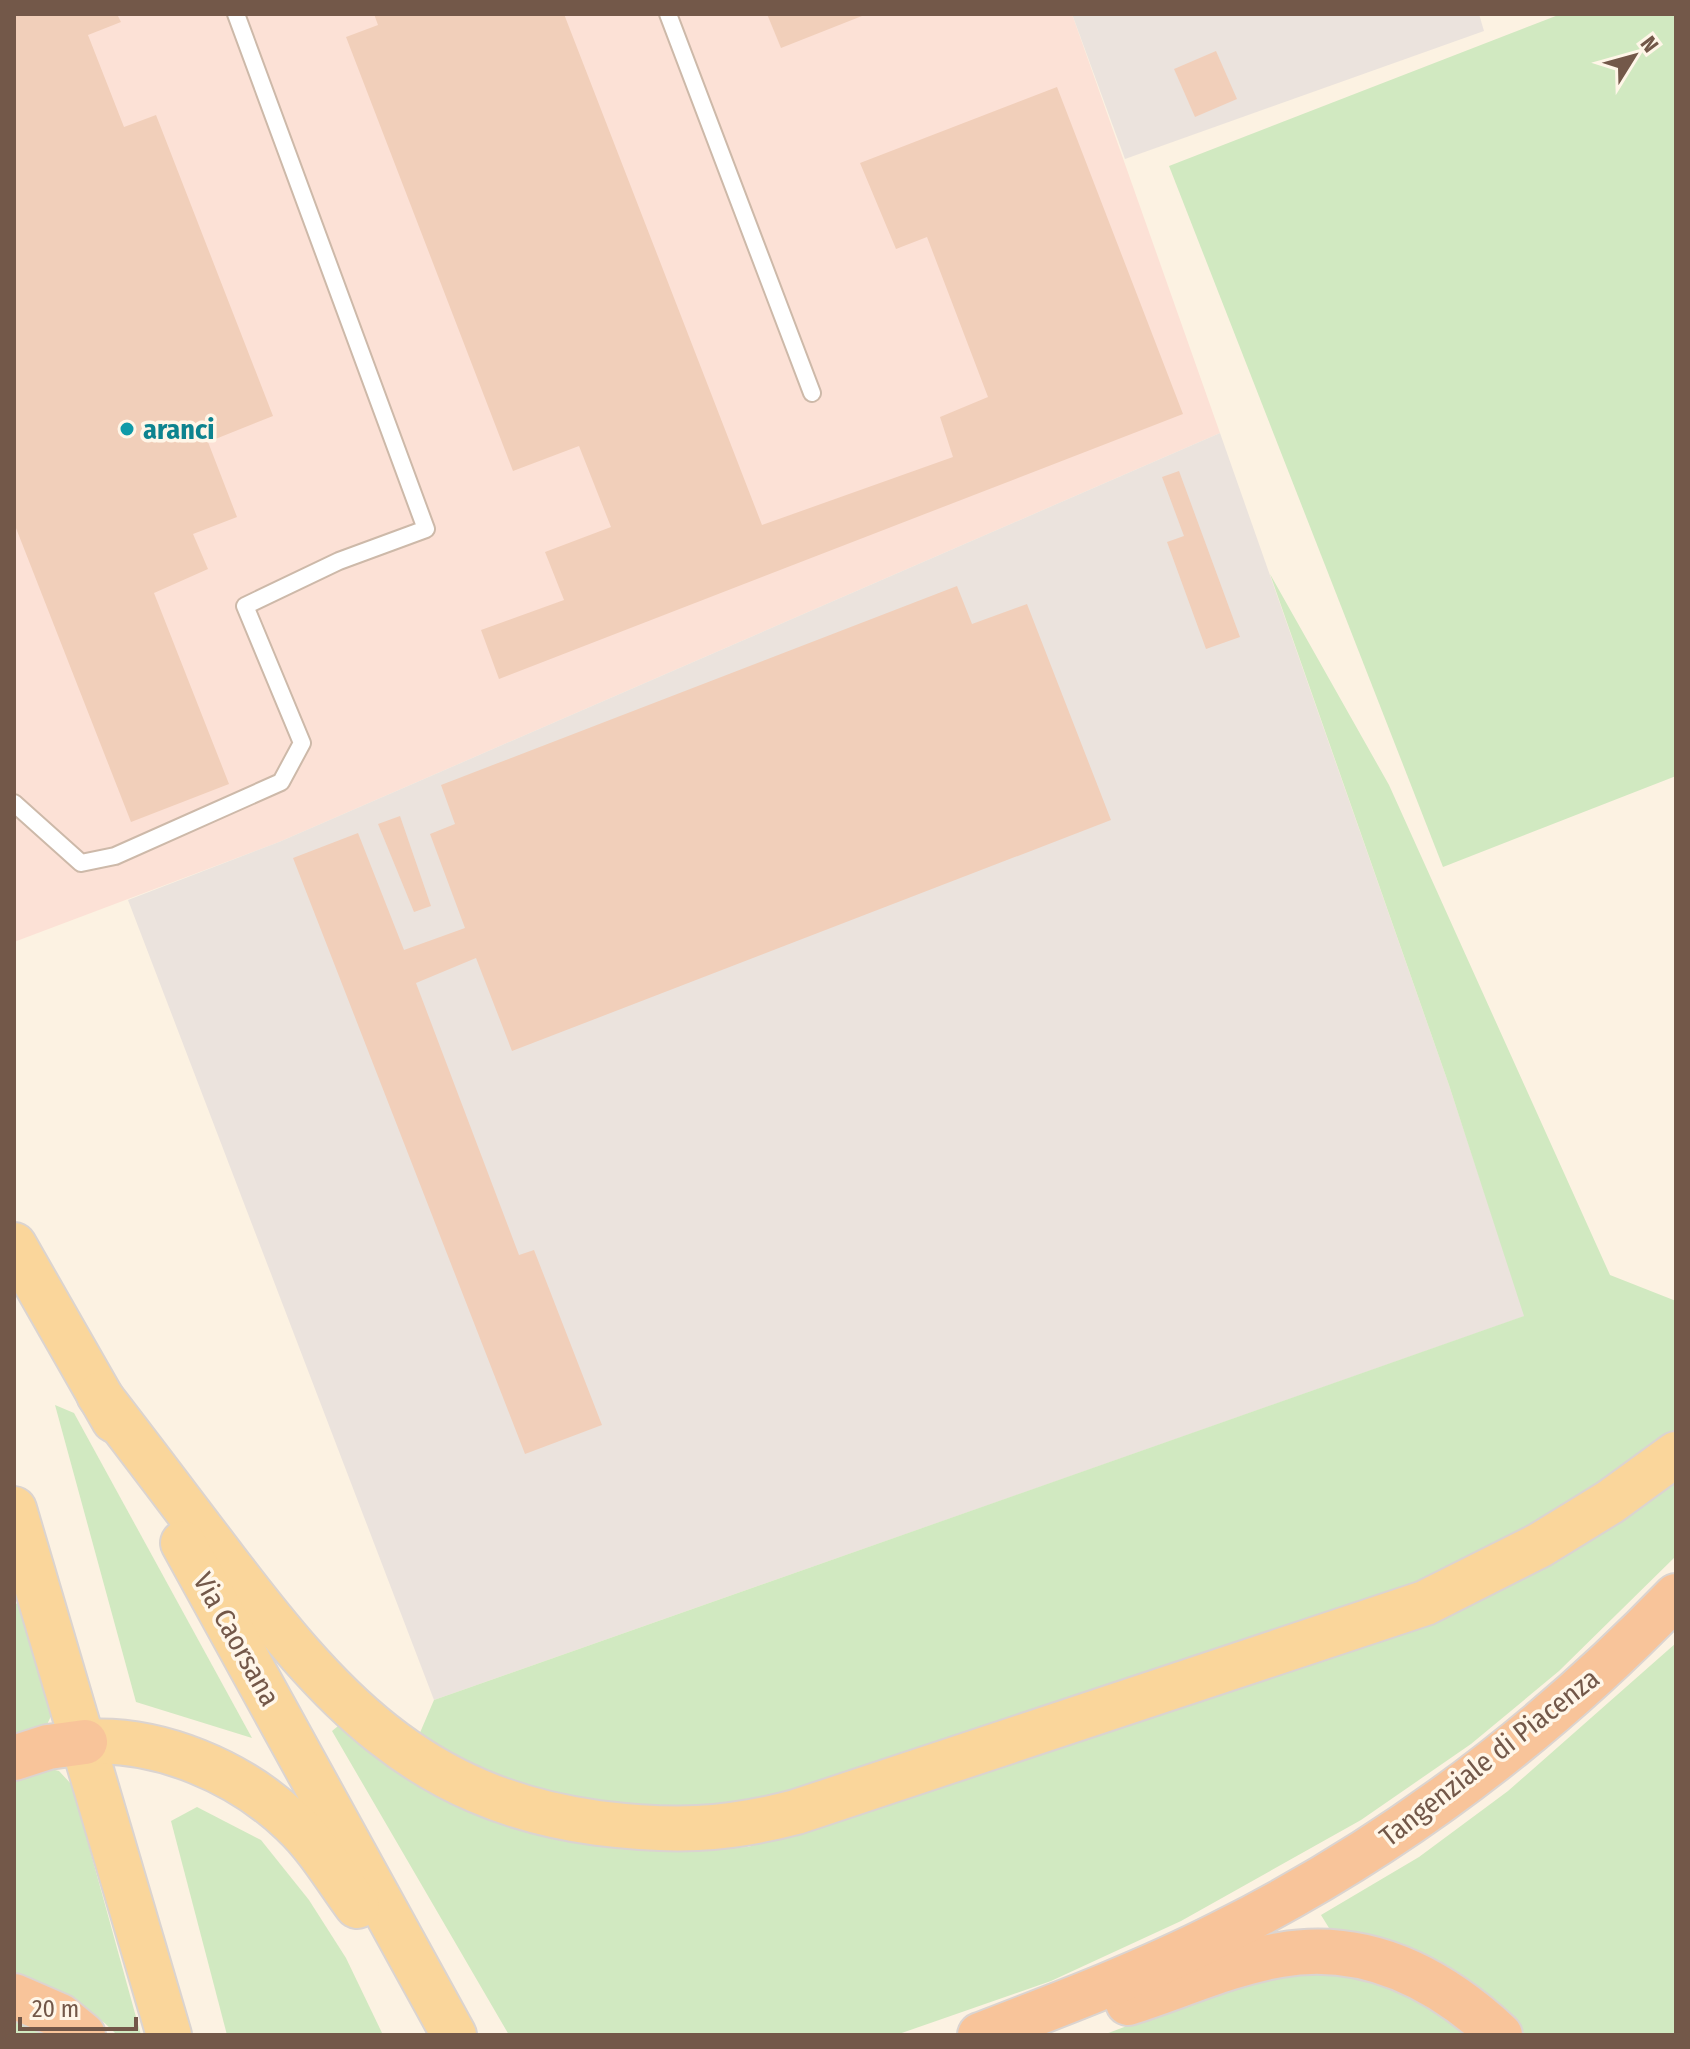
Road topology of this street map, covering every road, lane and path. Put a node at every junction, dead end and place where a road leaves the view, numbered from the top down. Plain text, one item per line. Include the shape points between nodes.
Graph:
1 (236, 14) edge
2 (668, 14) edge
3 (812, 393) dead end
4 (14, 803) edge
5 (14, 1245) edge
6 (99, 1395) junction
7 (1676, 1454) edge
8 (14, 1509) edge
9 (1676, 1596) edge
10 (85, 1742) junction
11 (14, 1758) edge
12 (14, 1996) edge
13 (83, 2035) edge
14 (169, 2035) edge
15 (452, 2035) edge
16 (980, 2035) edge
17 (1027, 2035) edge
18 (1500, 2035) edge

1 - 4 lane via 426,529 339,561 245,606 302,743 281,782 115,856 81,863
2 - 3 lane
5 - 6 main road, Via Caorsana
6 - 7 main road via 286,1641 383,1736 478,1793 529,1810 645,1829 743,1826 796,1812 1387,1617 1540,1545
6 - 15 main road, Via Caorsana
8 - 10 main road
9 - 16 highway, Tangenziale di Piacenza via 1533,1729 1372,1849 1219,1935
10 - 11 highway
10 - 14 main road
10 - 15 main road via 114,1740 183,1757 226,1774 295,1824
12 - 13 highway via 60,2016
17 - 18 highway via 1278,1955 1322,1951 1408,1970 1443,1987

